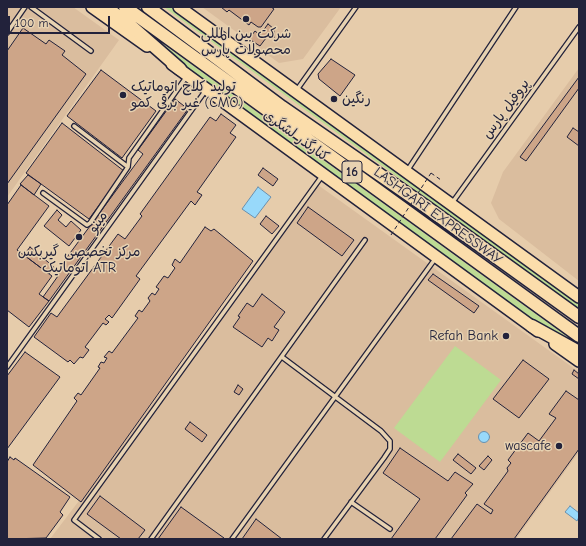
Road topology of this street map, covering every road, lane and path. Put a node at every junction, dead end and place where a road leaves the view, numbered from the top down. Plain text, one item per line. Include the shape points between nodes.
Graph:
1 (25, 7) edge
2 (31, 7) edge
3 (92, 7) edge
4 (106, 7) edge
5 (125, 7) edge
6 (148, 7) edge
7 (179, 7) edge
8 (356, 7) edge
9 (516, 7) edge
10 (579, 27) edge
11 (7, 33) edge
12 (91, 51) dead end
13 (184, 72) junction
14 (207, 90) junction
15 (296, 91) junction
16 (74, 126) dead end
17 (128, 167) junction
18 (406, 172) junction
19 (323, 174) junction
20 (441, 180) dead end
21 (43, 193) dead end
22 (452, 203) junction
23 (391, 235) dead end
24 (365, 240) dead end
25 (437, 256) junction
26 (579, 296) edge
27 (579, 317) edge
28 (532, 326) junction
29 (579, 336) edge
30 (579, 352) edge
31 (282, 358) junction
32 (579, 361) edge
33 (7, 367) edge
34 (334, 397) junction
35 (351, 502) junction
36 (390, 529) dead end
37 (99, 539) edge
38 (151, 539) edge
39 (232, 539) edge
40 (324, 539) edge

1 - 11 lane
2 - 12 lane
3 - 13 main road, کنارگذر لشگری
4 - 13 highway
5 - 29 highway, LASHGARI EXPRESSWAY / 16
6 - 27 highway, LASHGARI EXPRESSWAY / 16 via 282,107
7 - 15 main road
8 - 15 lane
9 - 18 lane
10 - 22 lane, پروفیل پارس
13 - 14 main road, کنارگذر لشگری
13 - 17 lane via 129,158
14 - 19 main road, کنارگذر لشگری
14 - 33 lane, مینو
15 - 18 main road
16 - 17 lane
17 - 21 lane via 87,225
18 - 22 main road
19 - 25 main road, کنارگذر لشگری
19 - 37 lane via 74,520
20 - 23 path, bridge via 431,173
22 - 26 main road
24 - 31 lane
25 - 28 main road, کنارگذر لشگری
25 - 34 lane
28 - 30 highway
28 - 32 main road, کنارگذر لشگری
31 - 34 lane
31 - 38 lane
34 - 35 lane via 388,437 391,446
34 - 39 lane
35 - 36 lane
35 - 40 lane

